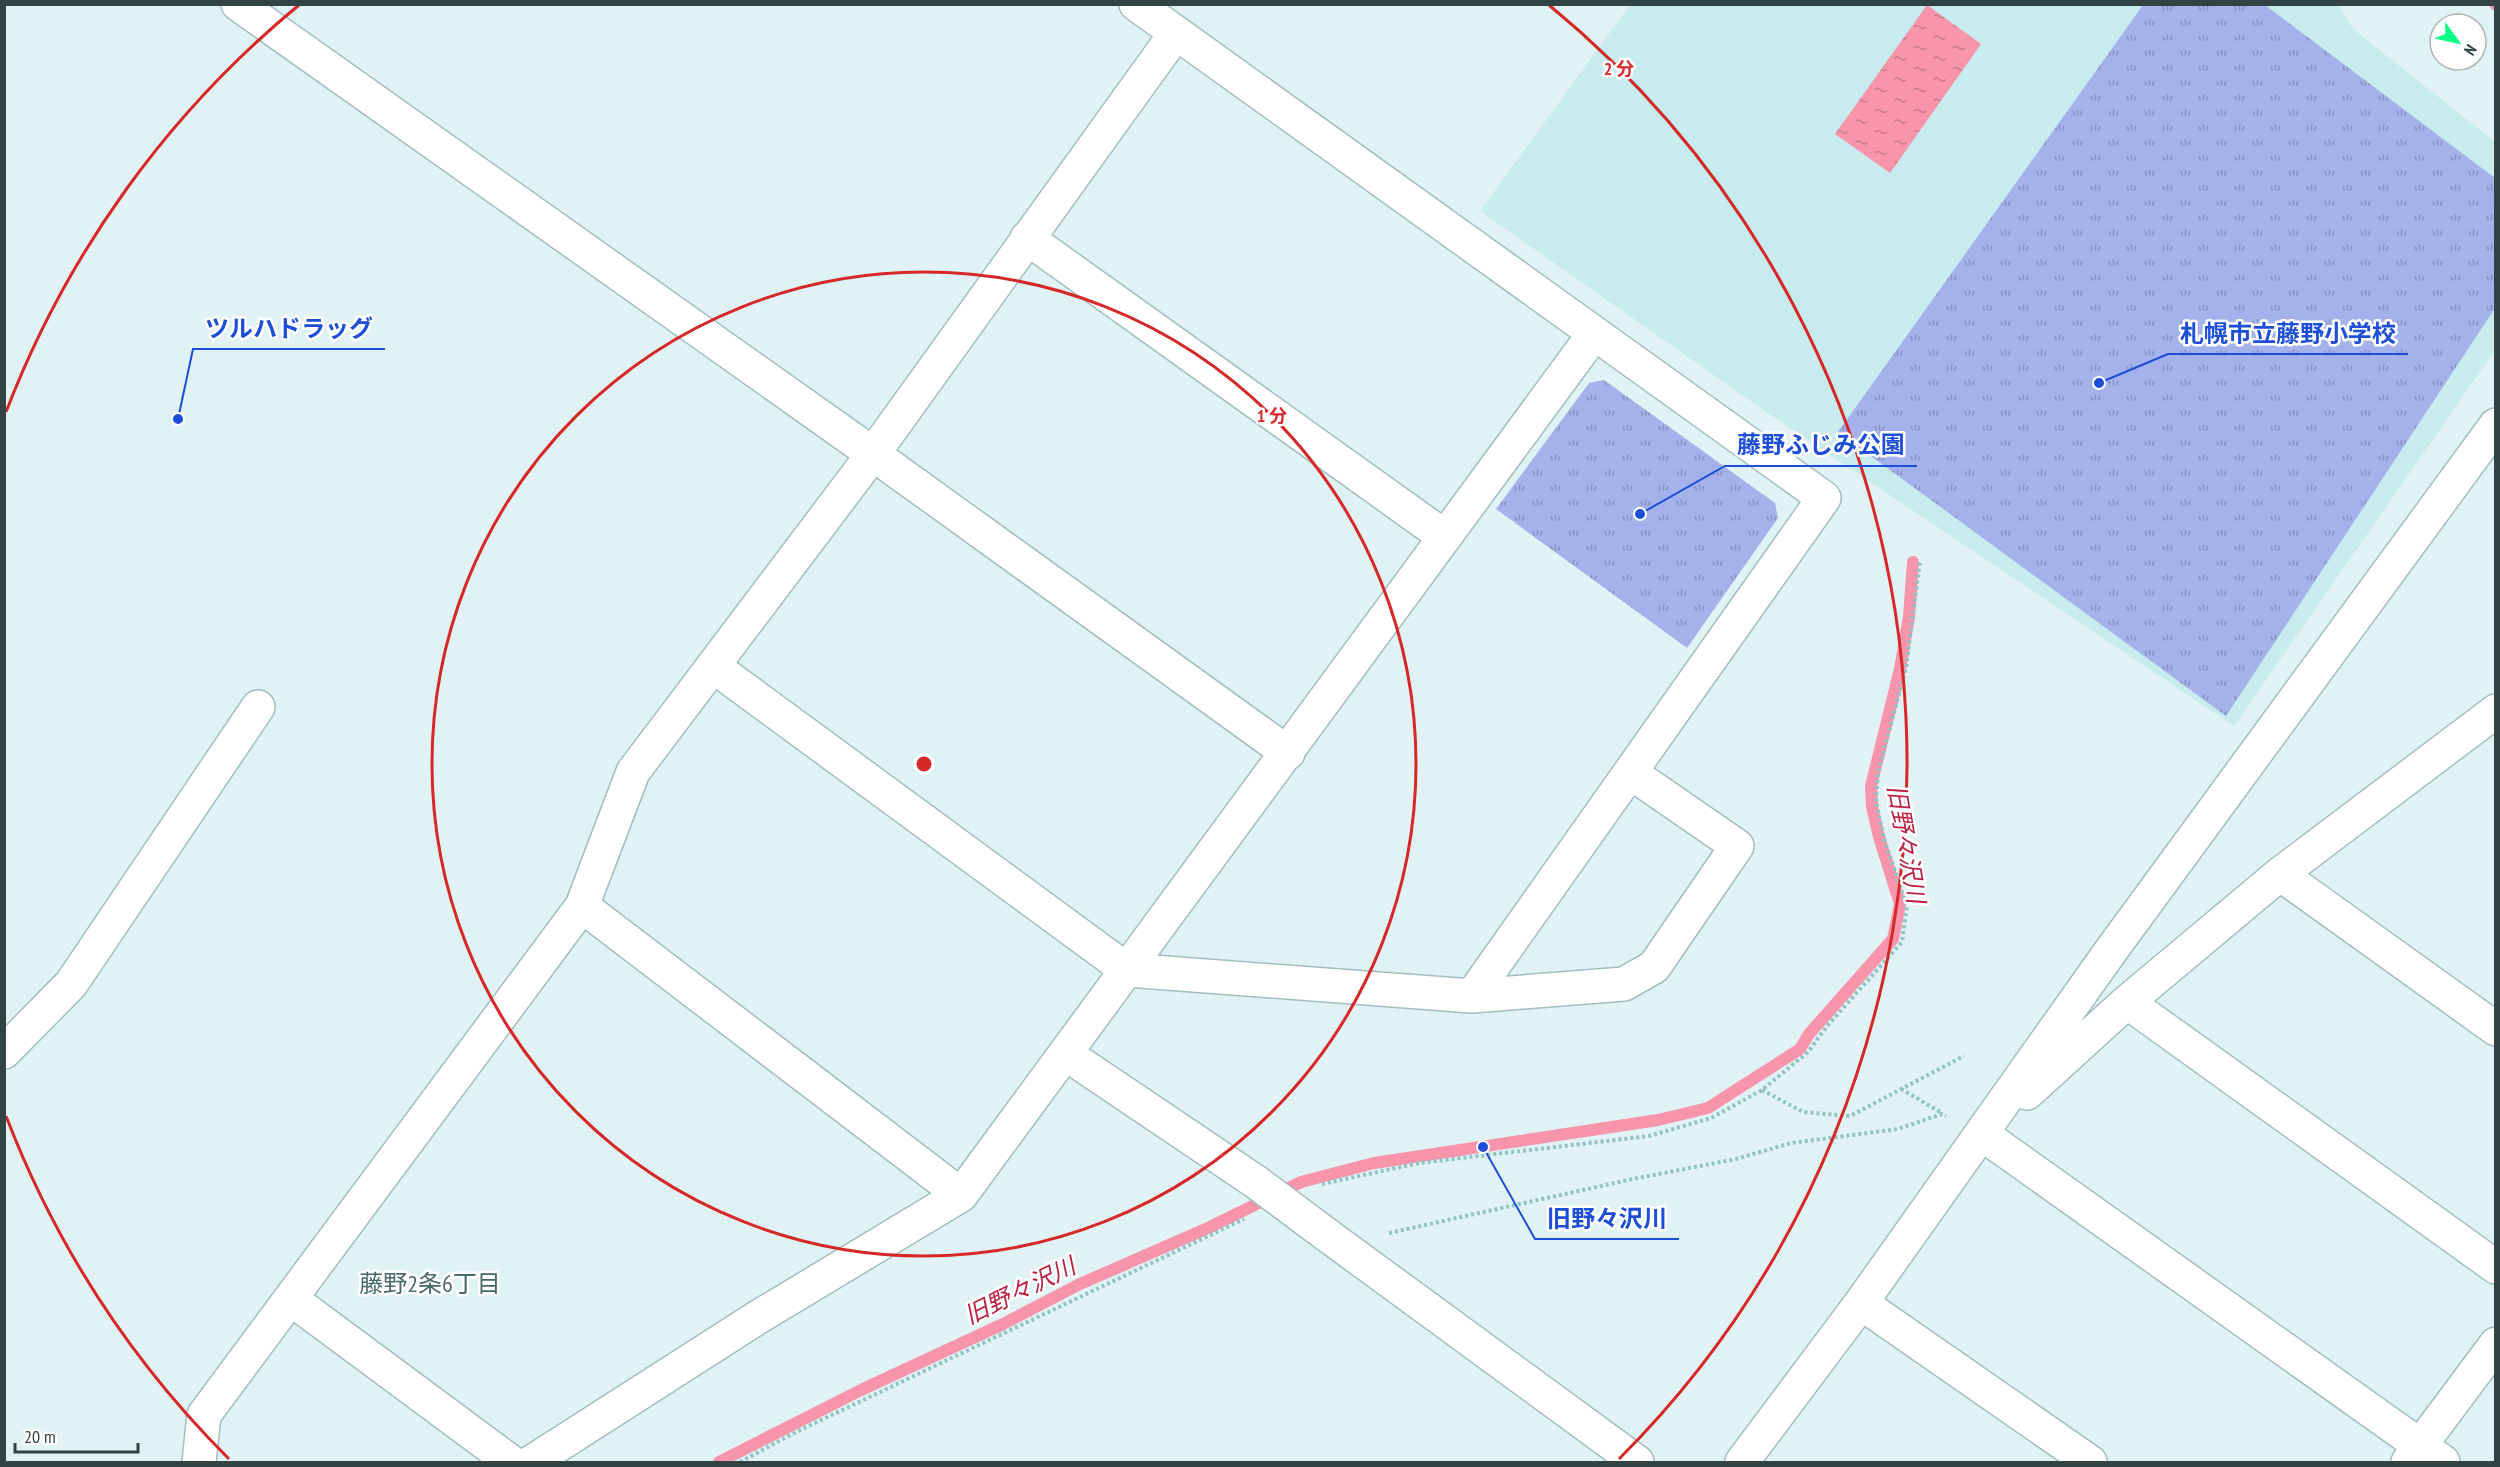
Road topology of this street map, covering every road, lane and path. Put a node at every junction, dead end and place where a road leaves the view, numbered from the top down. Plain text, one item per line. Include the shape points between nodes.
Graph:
1 (238, 4) edge
2 (1136, 4) edge
3 (1176, 33) junction
4 (1027, 238) junction
5 (1594, 334) junction
6 (2496, 425) edge
7 (873, 454) junction
8 (1445, 537) junction
9 (1920, 560) dead end
10 (713, 666) junction
11 (258, 707) dead end
12 (2496, 711) edge
13 (1288, 753) junction
14 (1631, 773) junction
15 (2280, 874) junction
16 (582, 906) junction
17 (1127, 970) junction
18 (1472, 996) junction
19 (2127, 1002) junction
20 (2496, 1029) edge
21 (4, 1052) edge
22 (1808, 1052) dead end
23 (1065, 1054) junction
24 (1964, 1056) dead end
25 (1901, 1089) junction
26 (1762, 1090) dead end
27 (1942, 1114) junction
28 (1982, 1134) junction
29 (961, 1195) junction
30 (1379, 1237) dead end
31 (2496, 1267) edge
32 (291, 1299) junction
33 (1861, 1303) junction
34 (2496, 1344) edge
35 (2424, 1457) edge
36 (200, 1462) edge
37 (511, 1462) edge
38 (532, 1462) edge
39 (1637, 1462) edge
40 (1742, 1462) edge
41 (2090, 1462) edge

1 - 7 street
2 - 3 street
3 - 4 street
3 - 5 street
4 - 7 street
4 - 8 street
5 - 8 street
5 - 14 street via 1824,498
6 - 28 street
7 - 10 street
7 - 13 street
8 - 13 street
9 - 22 path via 1906,668 1878,772 1876,801 1907,906 1902,942
10 - 16 street via 633,772
10 - 17 street
11 - 21 street via 70,984
12 - 15 street
13 - 17 street
14 - 18 street
14 - 18 street via 1737,846 1654,967 1624,984
15 - 19 street
15 - 20 street
16 - 29 street
16 - 32 street
17 - 18 street
17 - 23 street
19 - 28 street
19 - 31 street
23 - 29 street
23 - 39 street, bridge via 1256,1182
24 - 25 path
25 - 26 path via 1850,1116 1803,1112
25 - 27 path
27 - 28 path
27 - 30 path via 1898,1129 1791,1143 1736,1159
28 - 33 street
28 - 35 street
29 - 38 street
32 - 36 street via 204,1415
32 - 37 street
33 - 40 street
33 - 41 street
34 - 35 street

